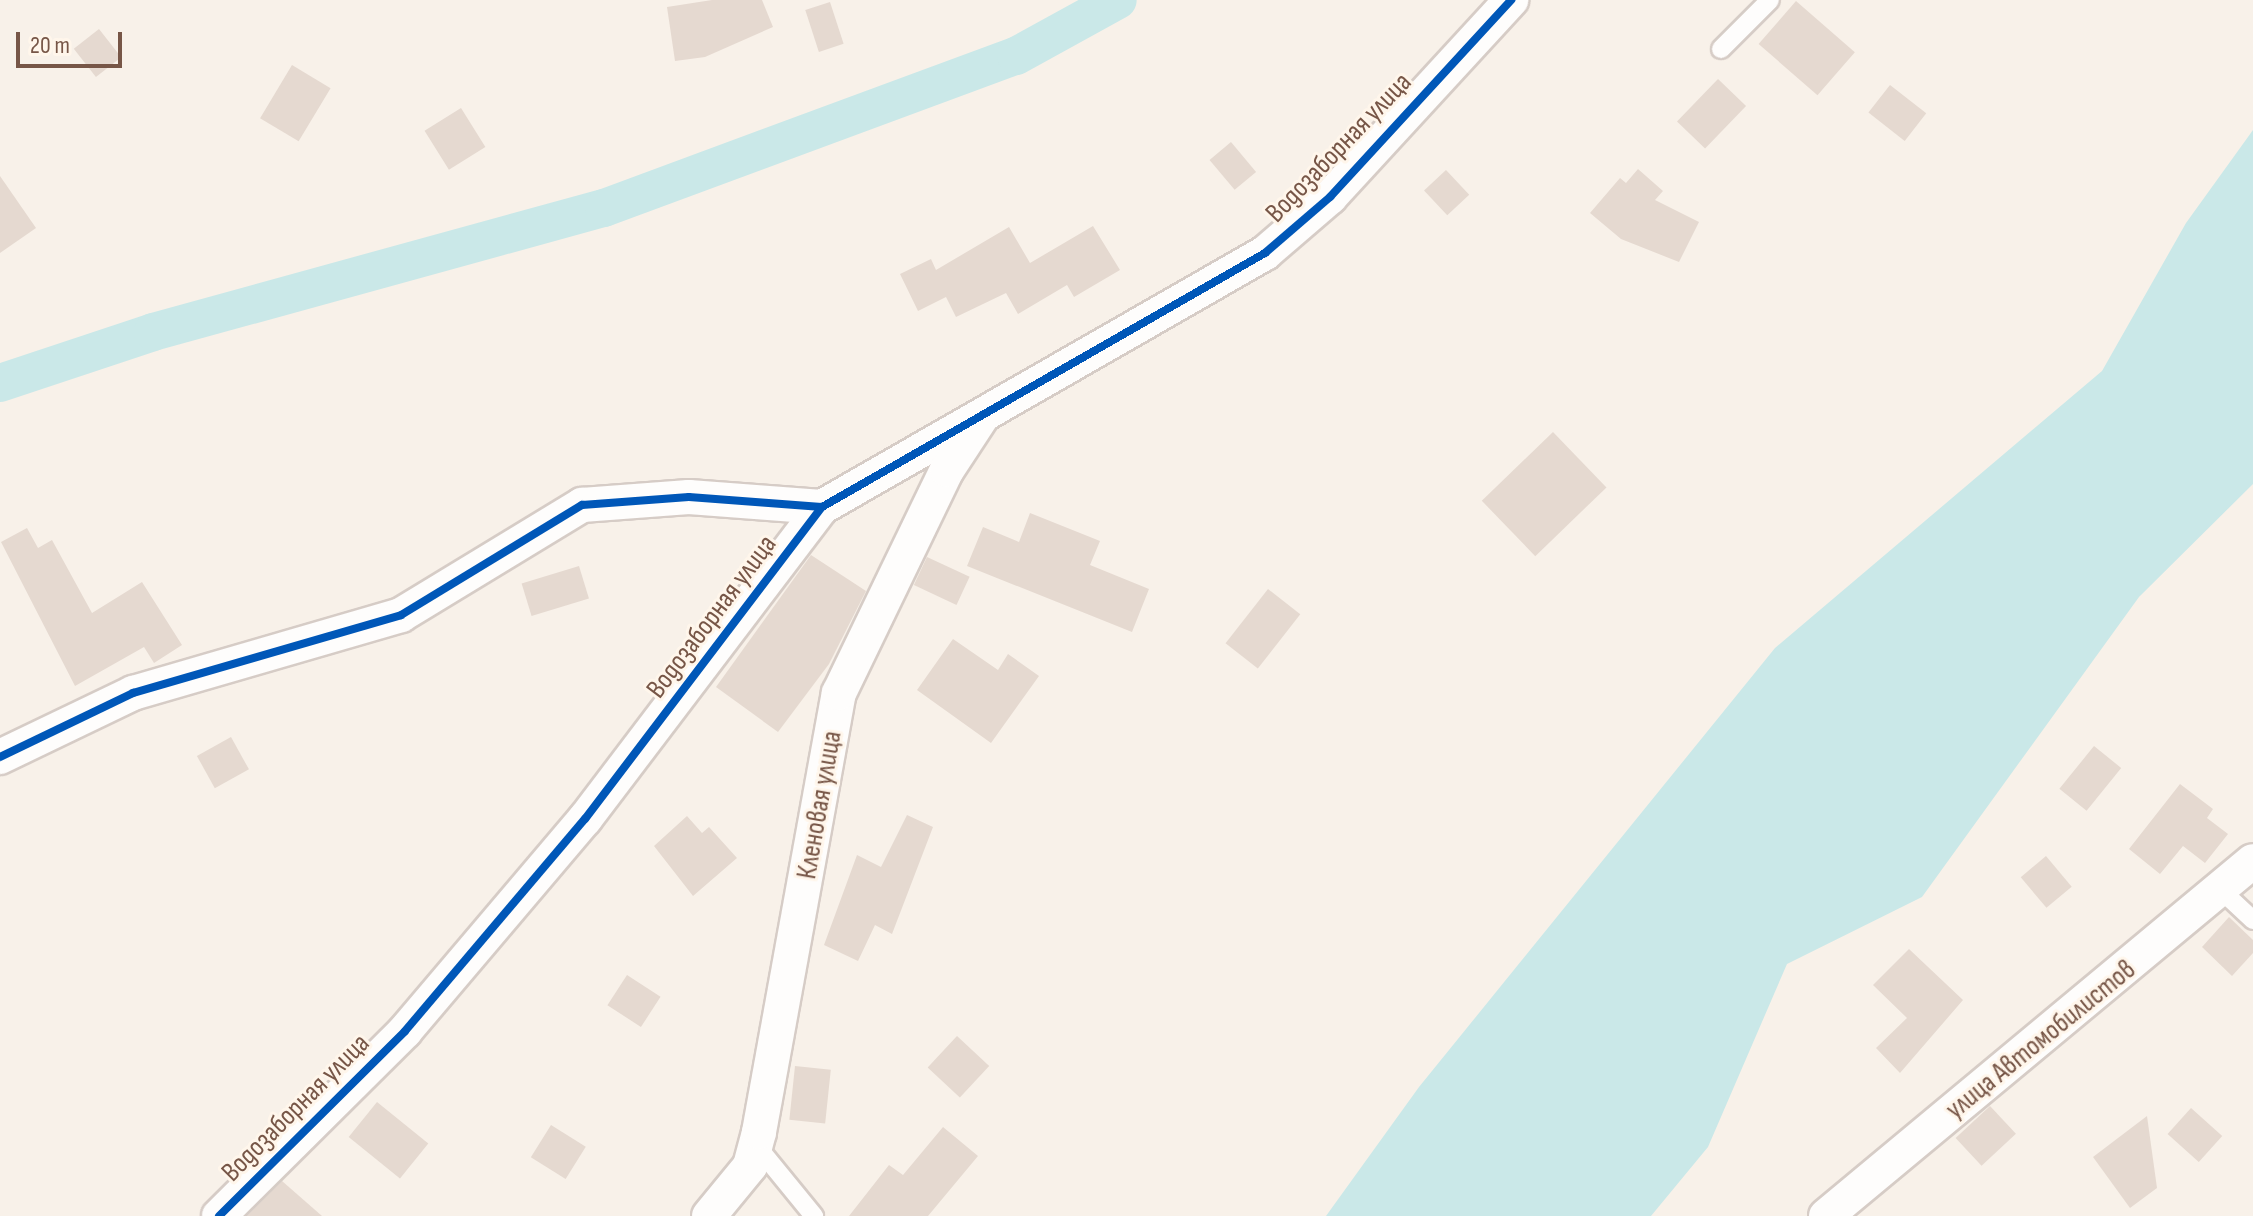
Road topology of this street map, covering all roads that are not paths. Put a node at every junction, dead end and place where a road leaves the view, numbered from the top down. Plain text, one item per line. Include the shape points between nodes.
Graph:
1 (1511, 0) edge
2 (1770, 0) edge
3 (1721, 49) dead end
4 (986, 411) junction
5 (822, 507) junction
6 (0, 757) edge
7 (2253, 861) edge
8 (2223, 892) junction
9 (2253, 920) edge
10 (756, 1145) junction
11 (219, 1216) edge
12 (709, 1216) edge
13 (814, 1216) edge
14 (1826, 1216) edge

1 - 4 street, Водозаборная улица via 1330,197 1265,253
2 - 3 lane
4 - 5 street, Водозаборная улица
4 - 10 street, Кленовая улица via 947,470 839,693
5 - 6 street via 689,497 582,505 401,615 133,693
5 - 11 street, Водозаборная улица via 604,795 405,1031
7 - 8 street, улица Автомобилистов
8 - 9 lane
8 - 14 street, улица Автомобилистов
10 - 12 street, Кленовая улица via 750,1166
10 - 13 lane

